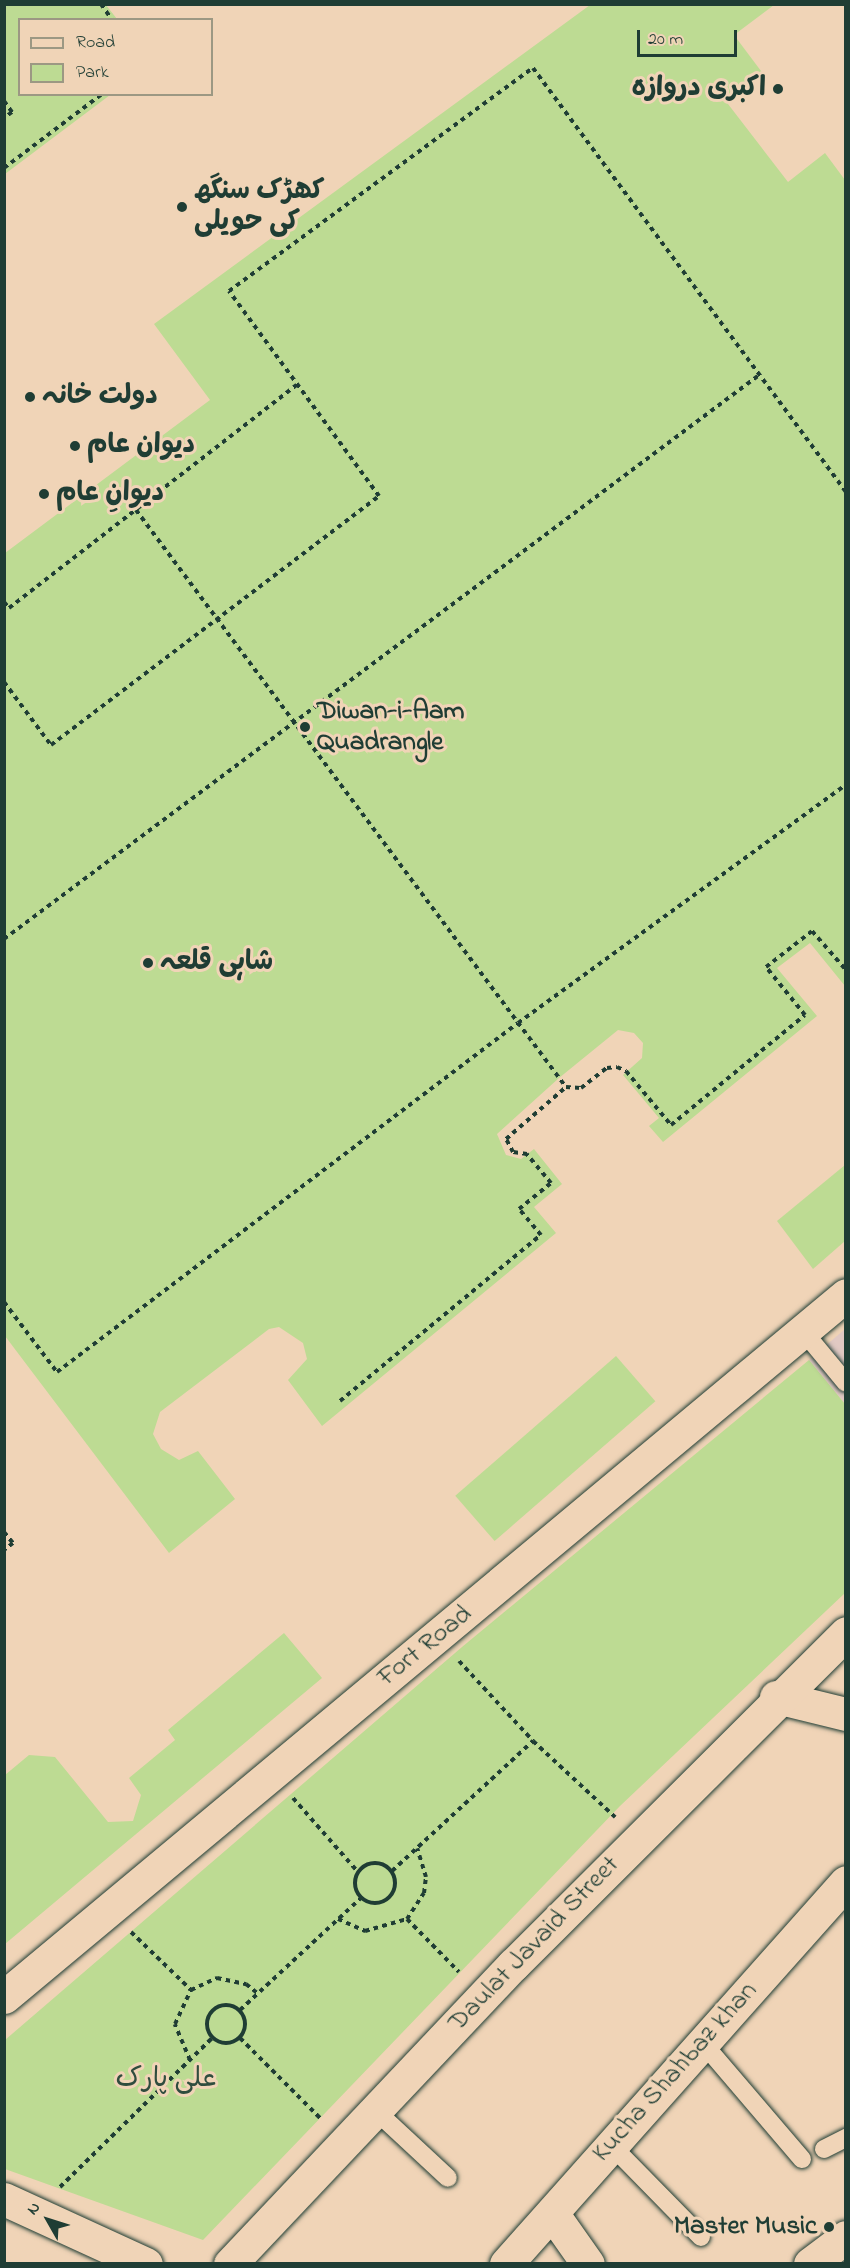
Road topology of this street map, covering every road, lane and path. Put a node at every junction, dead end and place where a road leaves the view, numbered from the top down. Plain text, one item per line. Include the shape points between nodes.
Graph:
1 (101, 4) edge
2 (111, 18) edge
3 (99, 96) edge
4 (4, 101) edge
5 (4, 118) edge
6 (4, 168) edge
7 (759, 376) junction
8 (297, 385) junction
9 (846, 492) edge
10 (136, 510) junction
11 (4, 602) edge
12 (219, 619) junction
13 (4, 682) edge
14 (297, 722) junction
15 (846, 785) edge
16 (4, 939) edge
17 (846, 970) edge
18 (518, 1023) junction
19 (567, 1087) junction
20 (846, 1295) edge
21 (4, 1302) edge
22 (802, 1331) junction
23 (846, 1383) edge
24 (340, 1401) dead end
25 (4, 1532) edge
26 (4, 1550) edge
27 (846, 1633) edge
28 (437, 1636) junction
29 (776, 1696) junction
30 (846, 1714) edge
31 (533, 1741) junction
32 (271, 1773) junction
33 (638, 1838) junction
34 (417, 1848) junction
35 (392, 1871) junction
36 (358, 1872) junction
37 (846, 1882) edge
38 (361, 1898) junction
39 (106, 1909) junction
40 (338, 1919) junction
41 (407, 1919) junction
42 (191, 1990) junction
43 (257, 1993) junction
44 (483, 1996) junction
45 (4, 1997) edge
46 (240, 2010) junction
47 (212, 2038) junction
48 (240, 2038) junction
49 (702, 2042) junction
50 (190, 2060) junction
51 (376, 2111) junction
52 (846, 2138) edge
53 (345, 2142) junction
54 (610, 2144) junction
55 (824, 2149) dead end
56 (801, 2159) dead end
57 (448, 2178) dead end
58 (19, 2206) edge
59 (552, 2213) junction
60 (701, 2237) dead end
61 (846, 2237) edge
62 (146, 2264) edge
63 (230, 2264) edge
64 (506, 2264) edge
65 (588, 2264) edge
66 (810, 2264) edge

1 - 2 path
3 - 6 path
4 - 5 path via 12,112
7 - 8 path via 533,68 229,291
7 - 9 path
7 - 14 path
8 - 10 path
8 - 12 path via 379,496
10 - 11 path via 9,608
10 - 12 path
12 - 13 path via 51,745
12 - 14 path
14 - 16 path
14 - 18 path
15 - 18 path
17 - 19 path via 812,931 766,967 805,1015 670,1125 626,1071 617,1067 607,1068 581,1088
18 - 19 path
18 - 21 path via 57,1372
19 - 24 path via 506,1139 513,1152 528,1154 551,1183 519,1209 541,1235
20 - 22 street, Fort Road
22 - 23 lane
22 - 28 street, Fort Road
25 - 26 path via 13,1544
27 - 29 street, Daulat Javaid Street
28 - 31 path
28 - 32 street, Fort Road
29 - 30 street
29 - 33 street, Daulat Javaid Street
31 - 33 path
31 - 34 path
32 - 36 path
32 - 39 street, Fort Road
33 - 44 street, Daulat Javaid Street
34 - 35 path
34 - 41 path via 426,1877 424,1893
35 - 36 path via 375,1863
35 - 38 path via 396,1882 384,1902
36 - 38 path via 356,1890
37 - 49 street, Kucha Shahbaz khan
38 - 40 path
39 - 42 path
39 - 45 street, Fort Road
40 - 41 path via 365,1931
40 - 43 path
41 - 44 path
42 - 43 path via 204,1982 232,1978
42 - 50 path via 175,2024
43 - 46 path
44 - 51 street, Daulat Javaid Street
46 - 47 path via 224,2005 210,2014
46 - 48 path via 245,2019
47 - 48 path via 231,2043
47 - 50 path
48 - 53 path
49 - 54 street, Kucha Shahbaz khan
49 - 56 lane
50 - 58 path
51 - 53 street, Daulat Javaid Street
51 - 57 lane
52 - 55 lane
53 - 63 street, Daulat Javaid Street
54 - 59 street, Kucha Shahbaz khan
54 - 60 lane
58 - 62 street
59 - 64 street, Kucha Shahbaz khan
59 - 65 street
61 - 66 street

